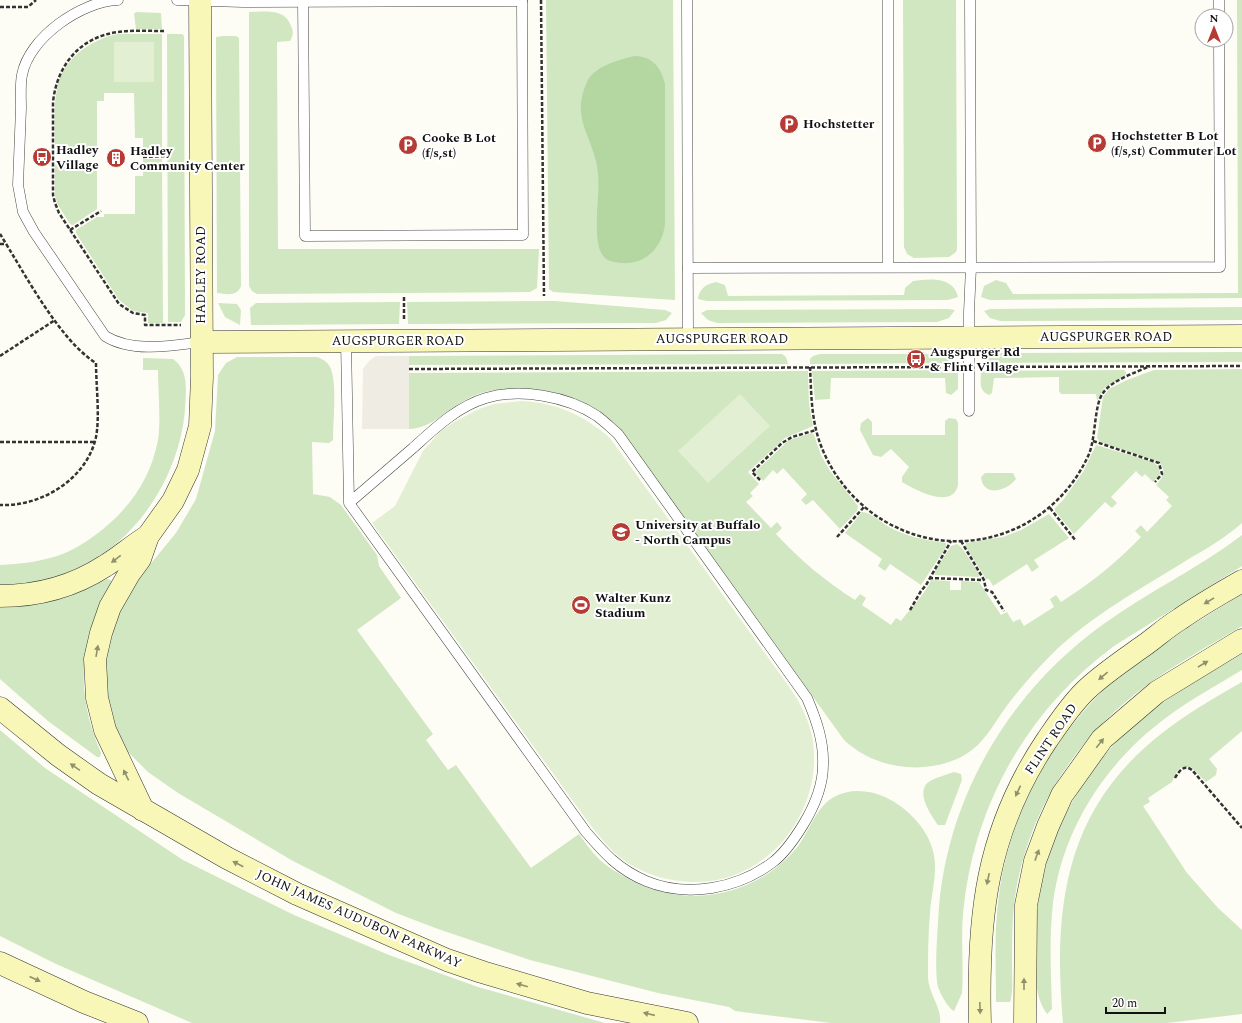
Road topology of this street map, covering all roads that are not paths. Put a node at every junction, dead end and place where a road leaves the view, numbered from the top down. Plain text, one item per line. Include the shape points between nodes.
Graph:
1 (118, 0) edge
2 (177, 0) edge
3 (200, 0) edge
4 (522, 0) edge
5 (687, 0) edge
6 (888, 0) edge
7 (970, 0) edge
8 (303, 1) edge
9 (1219, 48) edge
10 (971, 267) junction
11 (688, 268) junction
12 (888, 268) junction
13 (1242, 336) edge
14 (969, 338) junction
15 (688, 339) junction
16 (346, 341) junction
17 (201, 342) junction
18 (969, 411) dead end
19 (349, 503) junction
20 (148, 536) junction
21 (1242, 581) edge
22 (0, 596) edge
23 (1242, 640) edge
24 (0, 708) edge
25 (143, 810) junction
26 (0, 963) edge
27 (137, 1023) edge
28 (687, 1023) edge
29 (980, 1023) edge
30 (1025, 1023) edge

1 - 17 lane via 103,2 72,15 53,28 31,55 22,74 19,200 34,232 105,336 115,343 127,346 177,346
2 - 3 lane
3 - 8 lane
3 - 17 street, HADLEY ROAD
4 - 8 lane
4 - 8 lane via 523,235 374,236 304,236
5 - 11 lane
6 - 12 lane
7 - 10 lane
9 - 10 lane via 1220,266
10 - 12 lane
10 - 14 lane
11 - 12 lane
11 - 15 lane
13 - 14 street, AUGSPURGER ROAD
14 - 15 street, AUGSPURGER ROAD
14 - 18 lane
15 - 16 street, AUGSPURGER ROAD
16 - 17 street, AUGSPURGER ROAD
16 - 19 lane
17 - 20 street, HADLEY ROAD via 200,426 193,455 173,501
19 - 19 lane via 586,832 610,859 624,870 647,881 674,889 708,890 745,880 773,862 793,841 809,815 820,788 824,765 822,744 807,698 618,434 597,416 576,405 541,396 510,394 485,398 461,409 440,425
20 -> 22 street via 105,567 76,581 44,592
25 -> 20 street via 105,730 99,710 94,673 98,646 110,607 140,559
21 -> 29 street, FLINT ROAD via 1179,619 1111,668 1084,692 1039,752 1010,809 988,876 979,950
30 -> 23 street via 1026,905 1035,861 1062,795 1102,739 1124,720 1157,692
25 -> 24 street, JOHN JAMES AUDUBON PARKWAY via 99,784 58,755
28 -> 25 street, JOHN JAMES AUDUBON PARKWAY via 587,1003 447,960 297,894
26 -> 27 street via 84,1002

